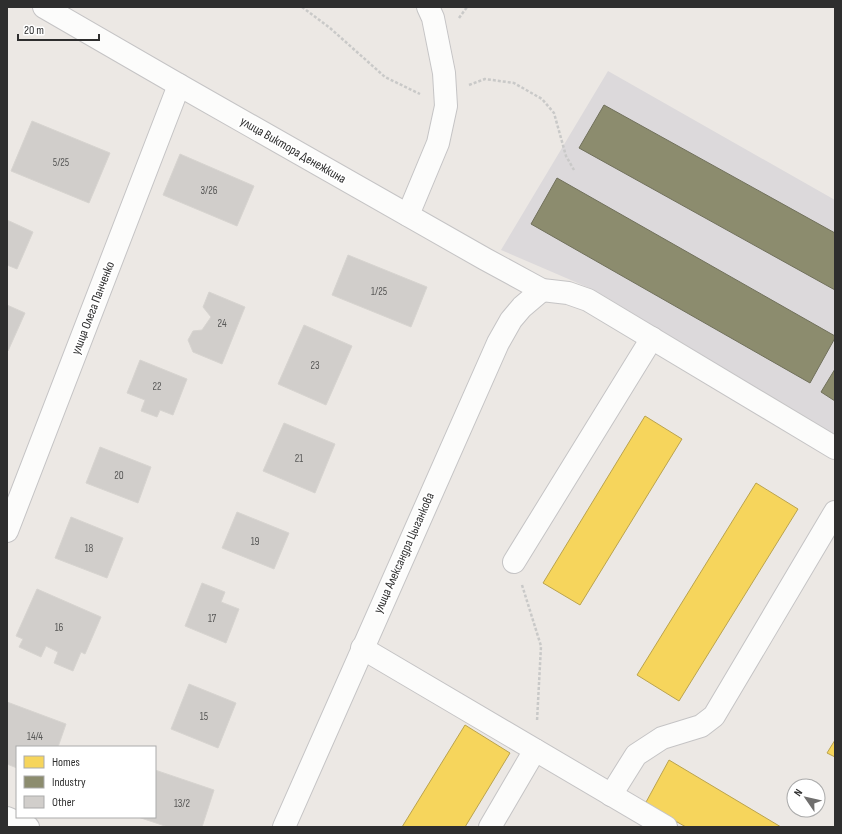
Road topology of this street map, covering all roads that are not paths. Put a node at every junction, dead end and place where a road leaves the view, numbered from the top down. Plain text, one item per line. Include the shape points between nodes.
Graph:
1 (44, 7) edge
2 (428, 7) edge
3 (179, 85) junction
4 (408, 215) junction
5 (542, 290) junction
6 (652, 338) junction
7 (835, 448) edge
8 (835, 512) edge
9 (7, 531) edge
10 (514, 562) road end
11 (362, 648) junction
12 (535, 750) junction
13 (611, 795) junction
14 (7, 818) edge
15 (28, 827) edge
16 (284, 827) edge
17 (490, 827) edge
18 (666, 827) edge

1 - 3 street, улица Виктора Денежкина
2 - 4 street via 433,18 444,73 446,101 438,143
3 - 4 street, улица Виктора Денежкина
3 - 9 street, улица Олега Панченко
4 - 5 street, улица Виктора Денежкина
5 - 6 street, улица Виктора Денежкина via 588,300
5 - 11 street, улица Александра Цыганкова via 511,320 498,343
6 - 7 street, улица Виктора Денежкина
6 - 10 street
8 - 13 street via 714,716 701,726 662,738 636,755
11 - 12 street
11 - 16 street, улица Александра Цыганкова
12 - 13 street
12 - 17 street
13 - 18 street
14 - 15 street

